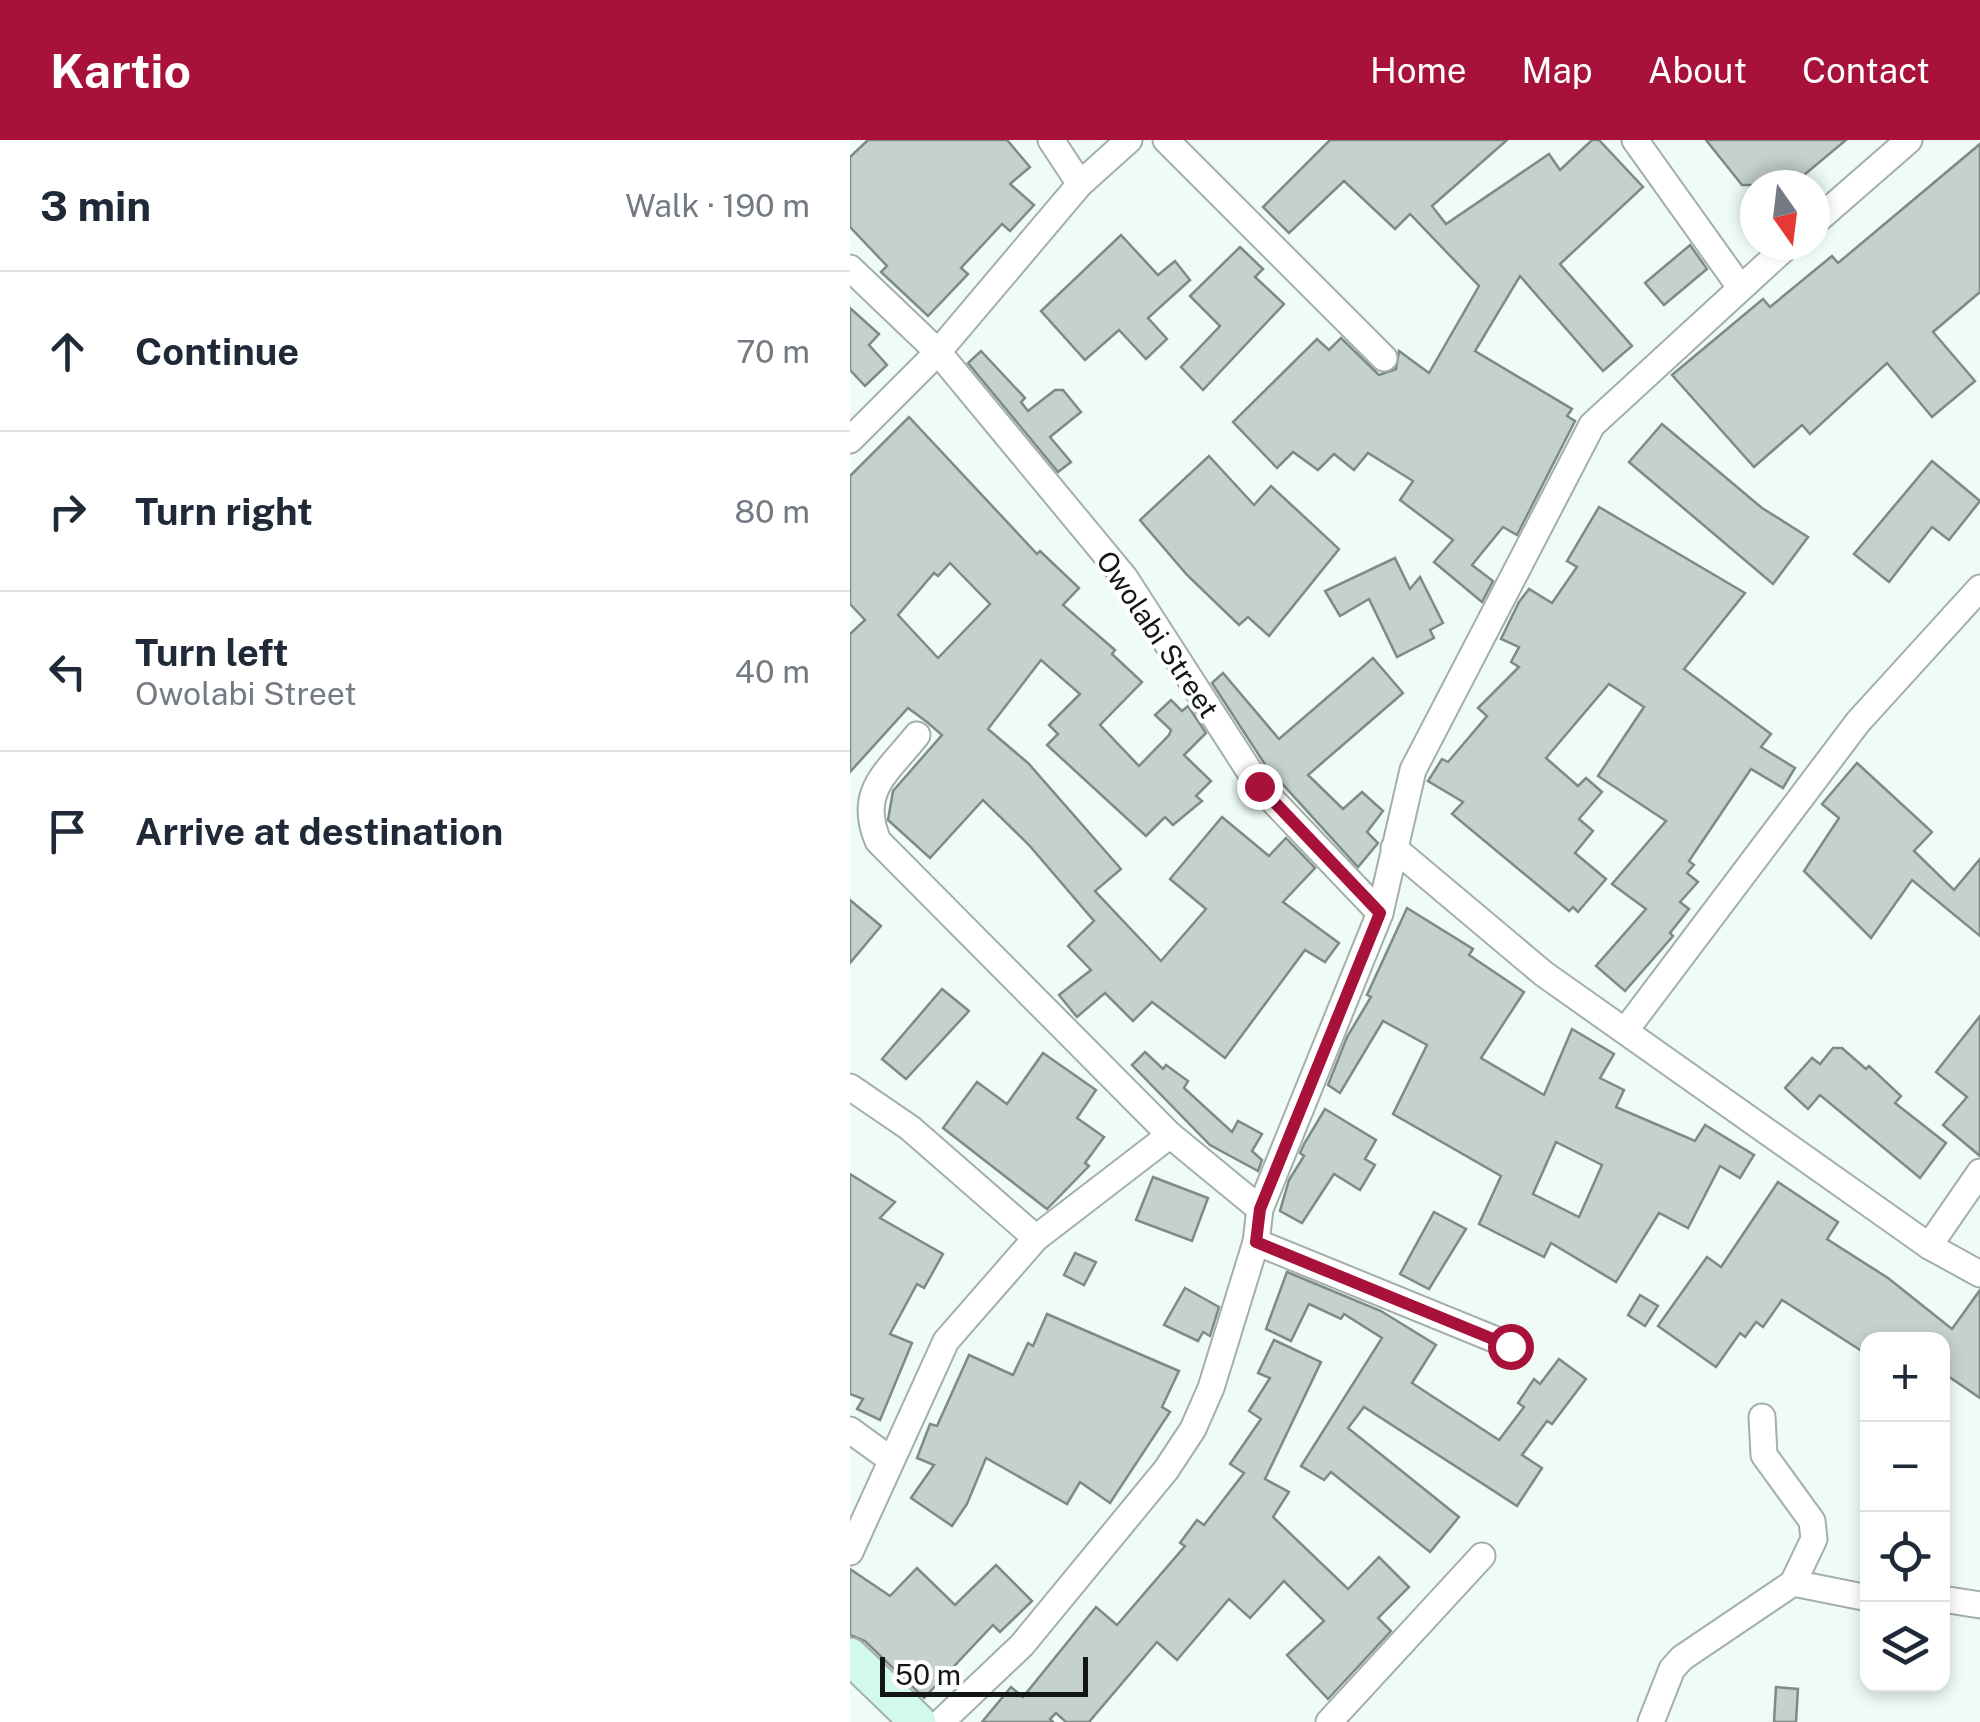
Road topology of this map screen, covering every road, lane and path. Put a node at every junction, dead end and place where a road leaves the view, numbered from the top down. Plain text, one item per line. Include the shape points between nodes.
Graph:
1 (1051, 140) edge
2 (1129, 140) edge
3 (1166, 140) edge
4 (1636, 140) edge
5 (1909, 140) edge
6 (1080, 184) junction
7 (1830, 209) edge
8 (1771, 260) edge
9 (850, 268) edge
10 (1740, 287) junction
11 (938, 352) junction
12 (1384, 358) dead end
13 (850, 440) edge
14 (1980, 588) edge
15 (917, 735) dead end
16 (1394, 848) junction
17 (1380, 913) junction
18 (1625, 1031) junction
19 (850, 1087) edge
20 (1170, 1135) junction
21 (1980, 1172) edge
22 (1260, 1209) junction
23 (1036, 1238) junction
24 (1256, 1242) junction
25 (1928, 1246) junction
26 (1980, 1274) edge
27 (1510, 1346) dead end
28 (1762, 1417) dead end
29 (850, 1430) edge
30 (890, 1459) junction
31 (850, 1552) edge
32 (1482, 1556) dead end
33 (1794, 1583) junction
34 (1860, 1596) edge
35 (1950, 1600) edge
36 (1980, 1605) edge
37 (850, 1656) edge
38 (918, 1722) edge
39 (940, 1722) edge
40 (1329, 1722) edge
41 (1651, 1722) edge

1 - 6 street
2 - 6 street
3 - 12 street
4 - 10 street
5 - 7 street
6 - 11 street
8 - 10 street
9 - 11 street, Owolabi Street
10 - 16 street via 1592,426 1413,770
11 - 13 street
11 - 17 street, Owolabi Street via 1125,578 1259,786
14 - 18 street via 1858,722
15 - 20 street via 871,793 868,816 878,840
16 - 17 street
16 - 18 street via 1544,974
17 - 22 street
18 - 25 street
19 - 23 street via 910,1128
20 - 22 street
20 - 23 street
21 - 25 street
22 - 24 street
23 - 30 street via 946,1341
24 - 27 street
24 - 39 street via 1193,1429 1022,1645
25 - 26 street
28 - 33 street via 1764,1455 1812,1521 1814,1539
29 - 30 street
30 - 31 street
32 - 40 street
33 - 34 street
33 - 41 street via 1682,1658
35 - 36 street
37 - 38 street

